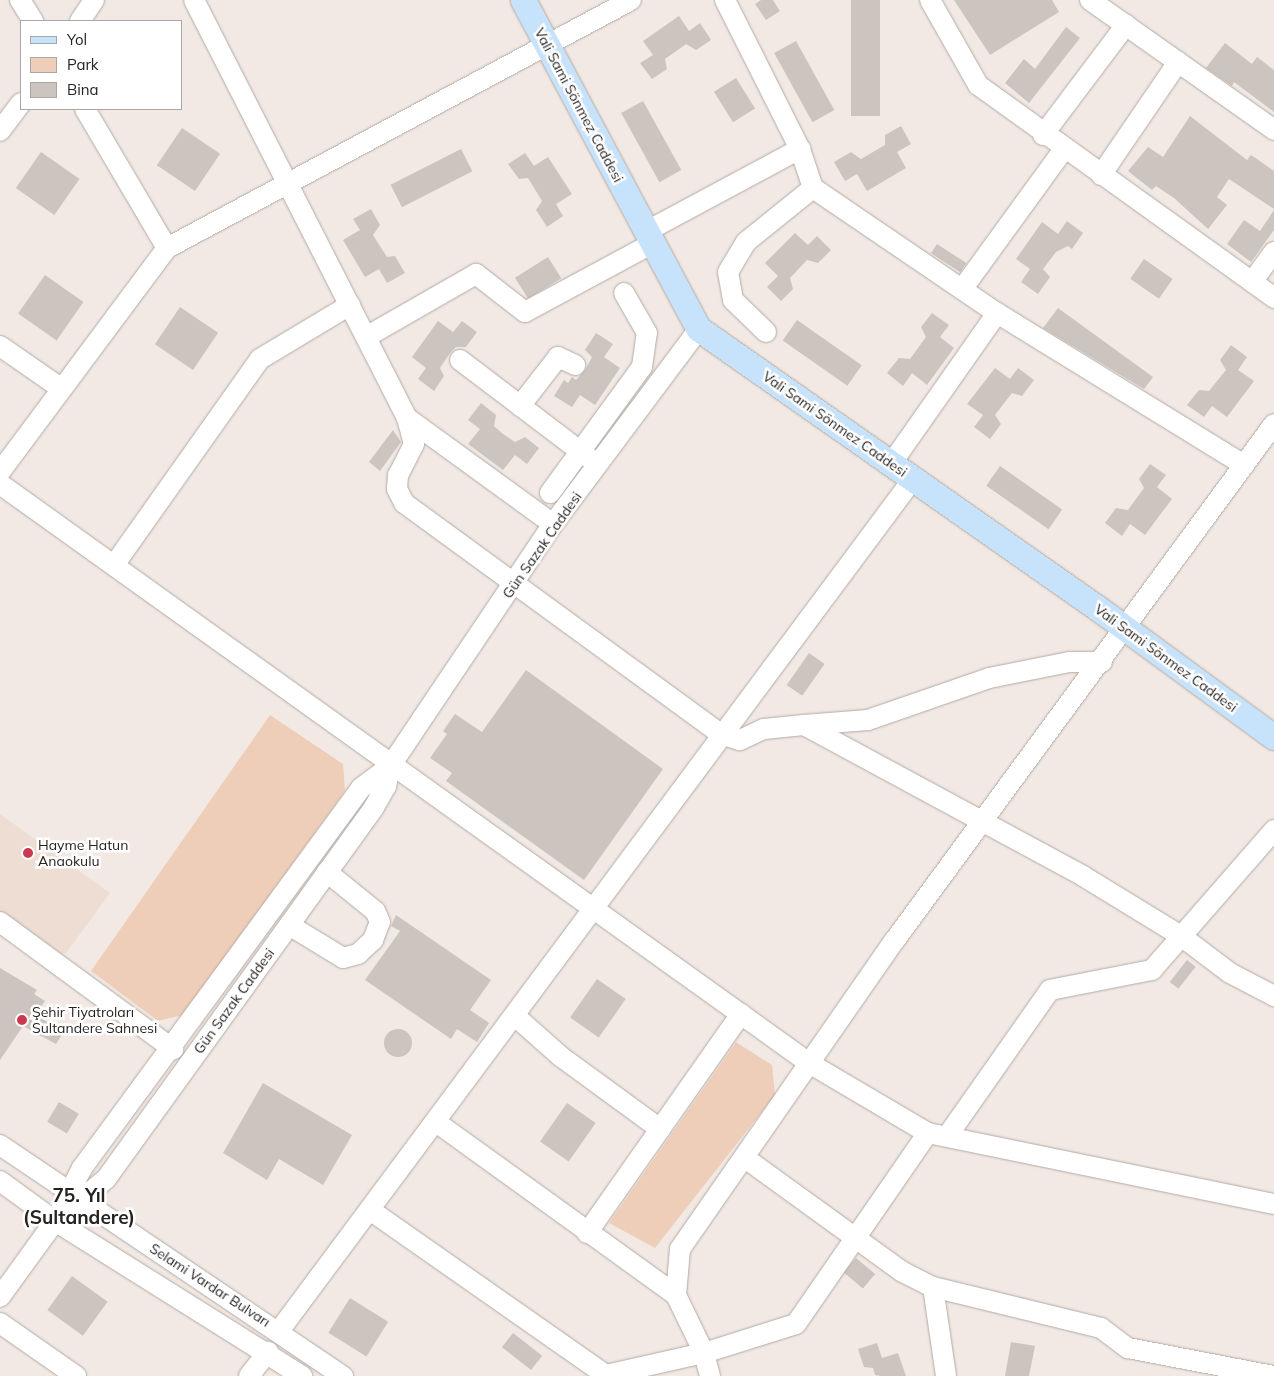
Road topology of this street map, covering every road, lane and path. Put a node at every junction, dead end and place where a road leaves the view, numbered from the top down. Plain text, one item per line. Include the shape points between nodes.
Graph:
1 (20, 0) edge
2 (94, 0) edge
3 (194, 0) edge
4 (523, 0) edge
5 (631, 0) edge
6 (725, 0) edge
7 (930, 0) edge
8 (1090, 0) edge
9 (32, 20) edge
10 (81, 20) edge
11 (1126, 25) junction
12 (548, 45) junction
13 (1178, 62) junction
14 (20, 104) edge
15 (86, 110) edge
16 (1274, 130) edge
17 (0, 131) edge
18 (1044, 135) junction
19 (800, 149) junction
20 (1064, 149) junction
21 (1101, 175) junction
22 (289, 183) junction
23 (813, 188) junction
24 (650, 237) junction
25 (167, 248) junction
26 (1274, 252) edge
27 (1252, 282) junction
28 (963, 288) junction
29 (624, 293) dead end
30 (1274, 298) edge
31 (350, 305) junction
32 (997, 313) junction
33 (699, 330) junction
34 (766, 332) dead end
35 (366, 337) junction
36 (0, 346) edge
37 (460, 360) dead end
38 (575, 365) dead end
39 (62, 389) junction
40 (520, 406) junction
41 (408, 418) junction
42 (1274, 424) edge
43 (578, 450) junction
44 (891, 464) junction
45 (599, 465) junction
46 (1244, 465) junction
47 (0, 472) edge
48 (913, 479) junction
49 (0, 484) edge
50 (550, 493) dead end
51 (553, 524) junction
52 (114, 565) junction
53 (515, 583) junction
54 (1127, 629) junction
55 (1102, 662) junction
56 (804, 726) junction
57 (721, 734) junction
58 (1274, 737) edge
59 (391, 765) junction
60 (984, 820) junction
61 (1274, 830) edge
62 (327, 872) junction
63 (594, 908) junction
64 (0, 922) edge
65 (289, 925) junction
66 (1181, 936) junction
67 (1274, 996) edge
68 (741, 1014) junction
69 (515, 1016) junction
70 (173, 1049) junction
71 (809, 1062) junction
72 (436, 1122) junction
73 (660, 1129) junction
74 (938, 1134) junction
75 (0, 1145) edge
76 (745, 1158) junction
77 (0, 1180) edge
78 (76, 1197) junction
79 (1274, 1204) edge
80 (370, 1210) junction
81 (55, 1220) junction
82 (587, 1233) junction
83 (855, 1238) junction
84 (933, 1287) junction
85 (676, 1295) junction
86 (0, 1297) edge
87 (0, 1323) edge
88 (279, 1331) junction
89 (268, 1352) junction
90 (704, 1353) junction
91 (76, 1376) edge
92 (249, 1376) edge
93 (302, 1376) edge
94 (343, 1376) edge
95 (710, 1376) edge
96 (946, 1376) edge
97 (1274, 1376) edge

1 - 9 street
2 - 10 street
3 - 22 street
4 - 12 main road, Vali Sami Sönmez Caddesi
5 - 12 street
6 - 19 street
7 - 18 street via 978,85
8 - 11 street
11 - 13 street
11 - 18 street
12 - 22 street
12 - 24 main road, Vali Sami Sönmez Caddesi
13 - 16 street
13 - 21 street
14 - 17 street
15 - 25 street
18 - 20 street
19 - 23 street
19 - 24 street
20 - 21 street
20 - 28 street
21 - 27 street
22 - 25 street
22 - 31 street
23 - 28 street
23 - 34 street via 746,242 728,272 733,300
24 - 33 main road, Vali Sami Sönmez Caddesi
24 - 35 street via 525,312 476,274
25 - 39 street
26 - 27 street
27 - 30 street
28 - 32 street
29 - 43 street via 647,333 642,367
31 - 35 street
31 - 52 street via 260,359
32 - 44 street
32 - 46 street
33 - 44 main road, Vali Sami Sönmez Caddesi
33 - 45 street, Gün Sazak Caddesi
35 - 41 street
36 - 39 street
37 - 40 street
38 - 40 street via 558,357
39 - 47 street
40 - 43 street
41 - 51 street
41 - 53 street via 414,444 398,475 397,489 404,503
42 - 46 street
43 - 45 street
43 - 50 street
44 - 48 main road, Vali Sami Sönmez Caddesi
45 - 51 street, Gün Sazak Caddesi
46 - 54 street
48 - 54 main road, Vali Sami Sönmez Caddesi
48 - 57 street
49 - 52 street
51 - 53 street, Gün Sazak Caddesi
52 - 59 street
53 - 57 street
53 - 59 street, Gün Sazak Caddesi
54 - 55 street
54 - 58 main road, Vali Sami Sönmez Caddesi
55 - 56 street via 1069,662 989,678 868,720
55 - 60 street
56 - 57 street via 764,729 740,740
56 - 60 street
57 - 63 street
59 - 62 street, Gün Sazak Caddesi via 378,800
59 - 63 street
59 - 70 street, Gün Sazak Caddesi via 361,788
60 - 66 street
60 - 71 street
61 - 66 street
62 - 65 street, Gün Sazak Caddesi
62 - 65 street via 375,911 380,922 373,940 358,954 343,958
63 - 68 street
63 - 69 street
64 - 70 street
65 - 78 street, Gün Sazak Caddesi via 106,1179
66 - 67 street via 1230,973
66 - 74 street via 1152,970 1050,990
68 - 71 street
68 - 73 street
69 - 72 street
69 - 73 street via 560,1056
70 - 78 street, Gün Sazak Caddesi via 82,1168
71 - 74 street
71 - 76 street
72 - 80 street
72 - 82 street
73 - 82 street
74 - 79 street
74 - 83 street
75 - 78 street, Selami Vardar Bulvarı
76 - 83 street
76 - 85 street via 680,1249
77 - 81 street, Selami Vardar Bulvarı
78 - 81 street, Gün Sazak Caddesi
78 - 88 street, Selami Vardar Bulvarı
80 - 88 street
80 - 90 street via 606,1376
81 - 86 street, Gün Sazak Caddesi
81 - 89 street, Selami Vardar Bulvarı
82 - 85 street
83 - 84 street via 901,1271
83 - 90 street via 796,1324
84 - 96 street
84 - 97 street via 1101,1328 1128,1348
85 - 90 street
87 - 91 street
88 - 94 street, Selami Vardar Bulvarı
89 - 92 street
89 - 93 street, Selami Vardar Bulvarı
90 - 95 street

